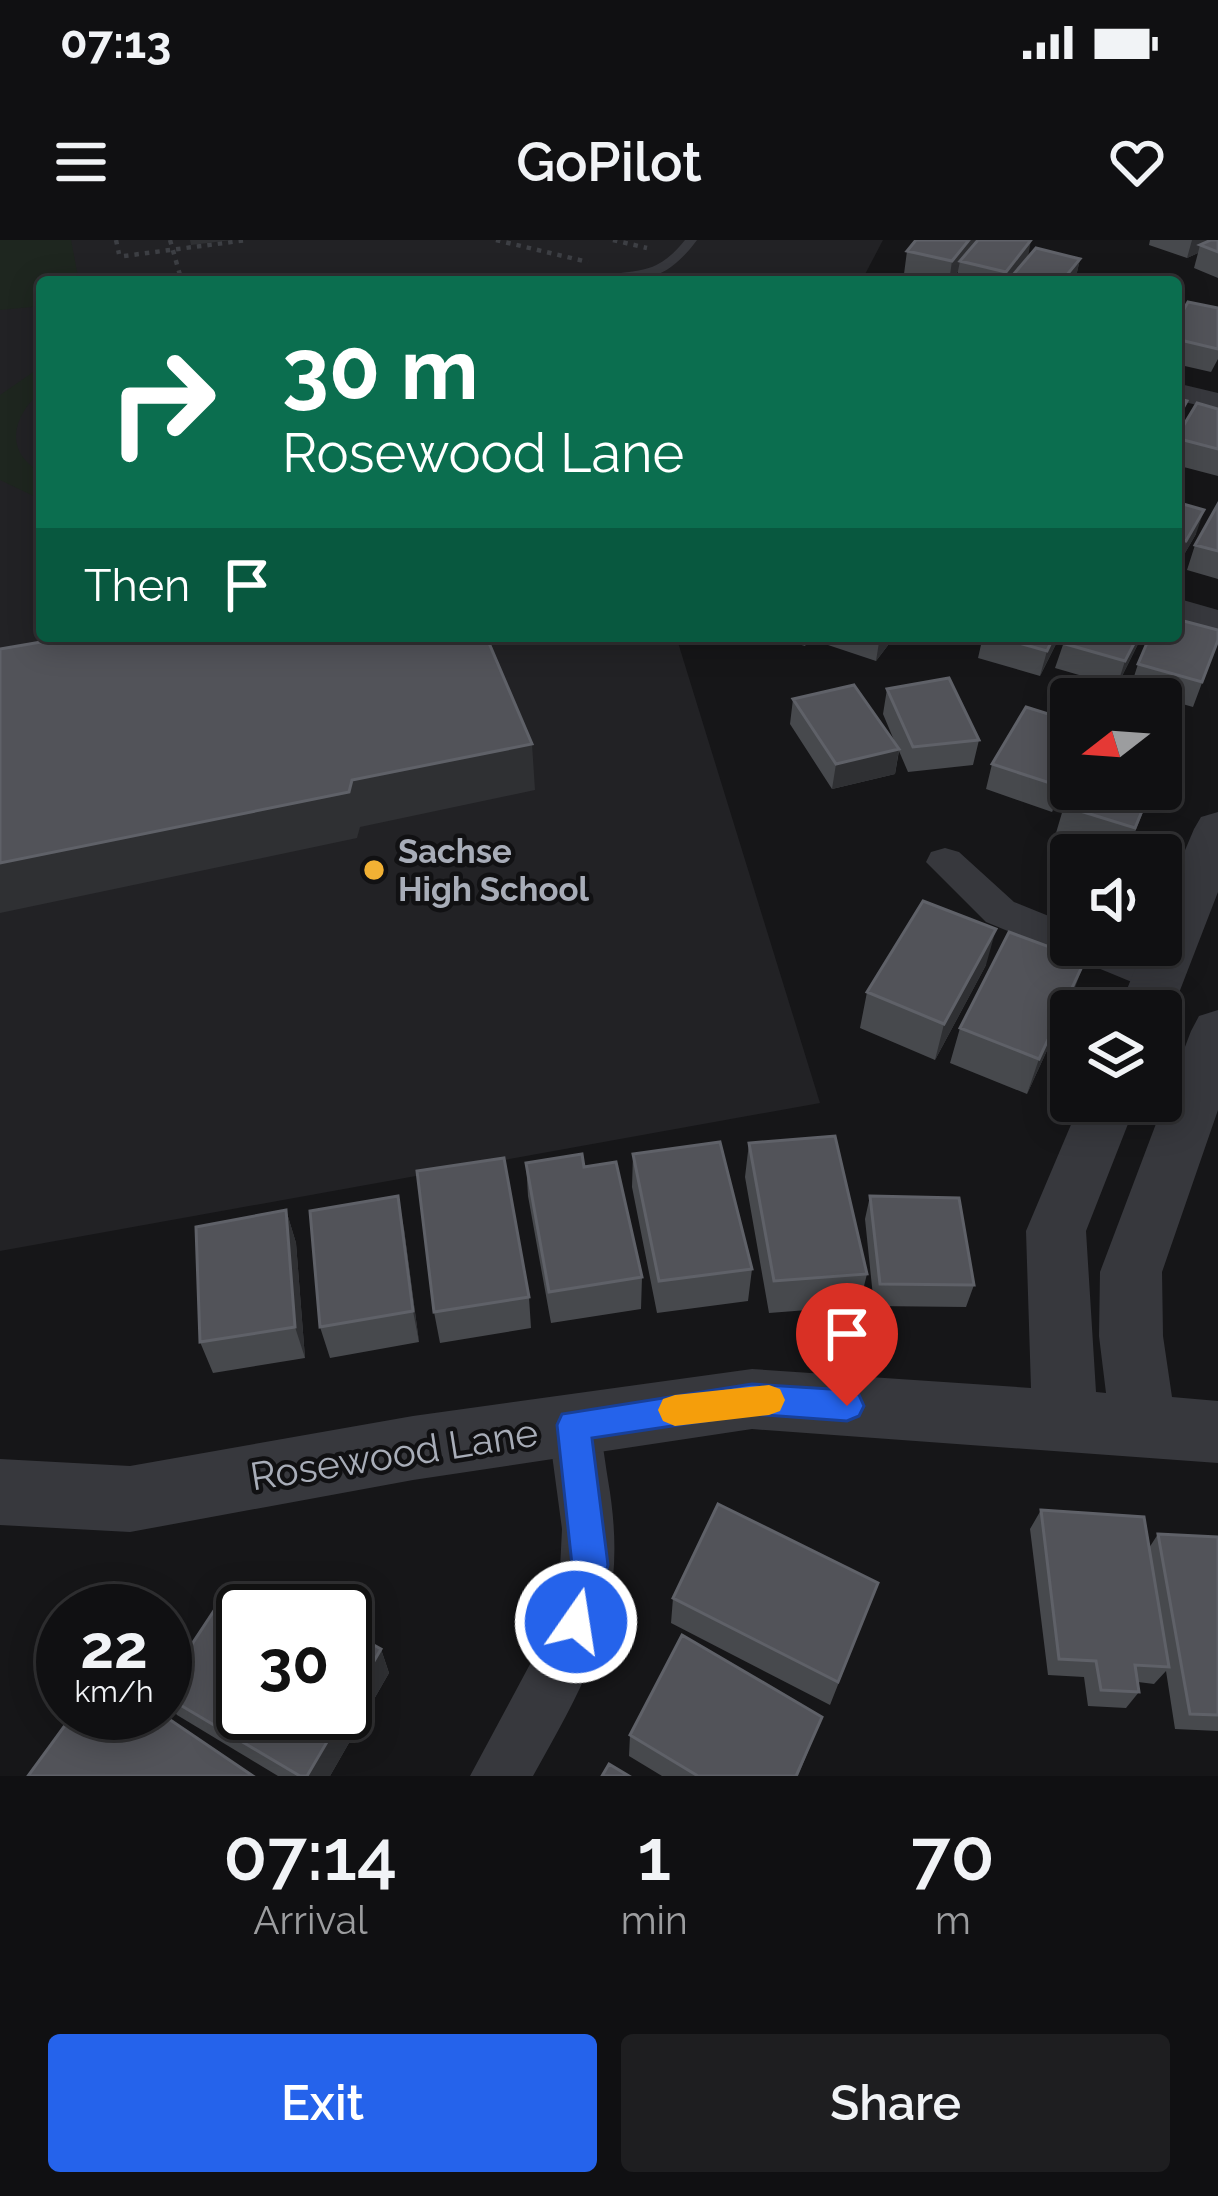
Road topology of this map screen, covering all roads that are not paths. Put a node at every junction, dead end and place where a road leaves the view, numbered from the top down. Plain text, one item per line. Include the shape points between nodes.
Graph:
1 (691, 240) edge
2 (637, 276) edge
3 (1182, 393) edge
4 (1218, 402) edge
5 (1182, 610) edge
6 (1218, 620) edge
7 (1218, 830) edge
8 (944, 862) dead end
9 (1050, 932) edge
10 (1113, 966) edge
11 (1148, 990) edge
12 (1153, 990) edge
13 (1218, 1031) edge
14 (1100, 1122) edge
15 (1065, 1421) junction
16 (574, 1425) junction
17 (1143, 1426) junction
18 (1218, 1432) edge
19 (0, 1492) edge
20 (500, 1776) edge

1 - 2 lane via 673,263
3 - 4 street
5 - 6 street
7 - 12 street
8 - 9 street via 1000,912
10 - 11 street
13 - 17 street via 1131,1272
14 - 15 street via 1056,1232
15 - 16 street, Rosewood Lane via 752,1399
15 - 17 street, Rosewood Lane
16 - 19 street, Rosewood Lane via 130,1499
16 - 20 street via 590,1565 550,1686
17 - 18 street, Rosewood Lane

